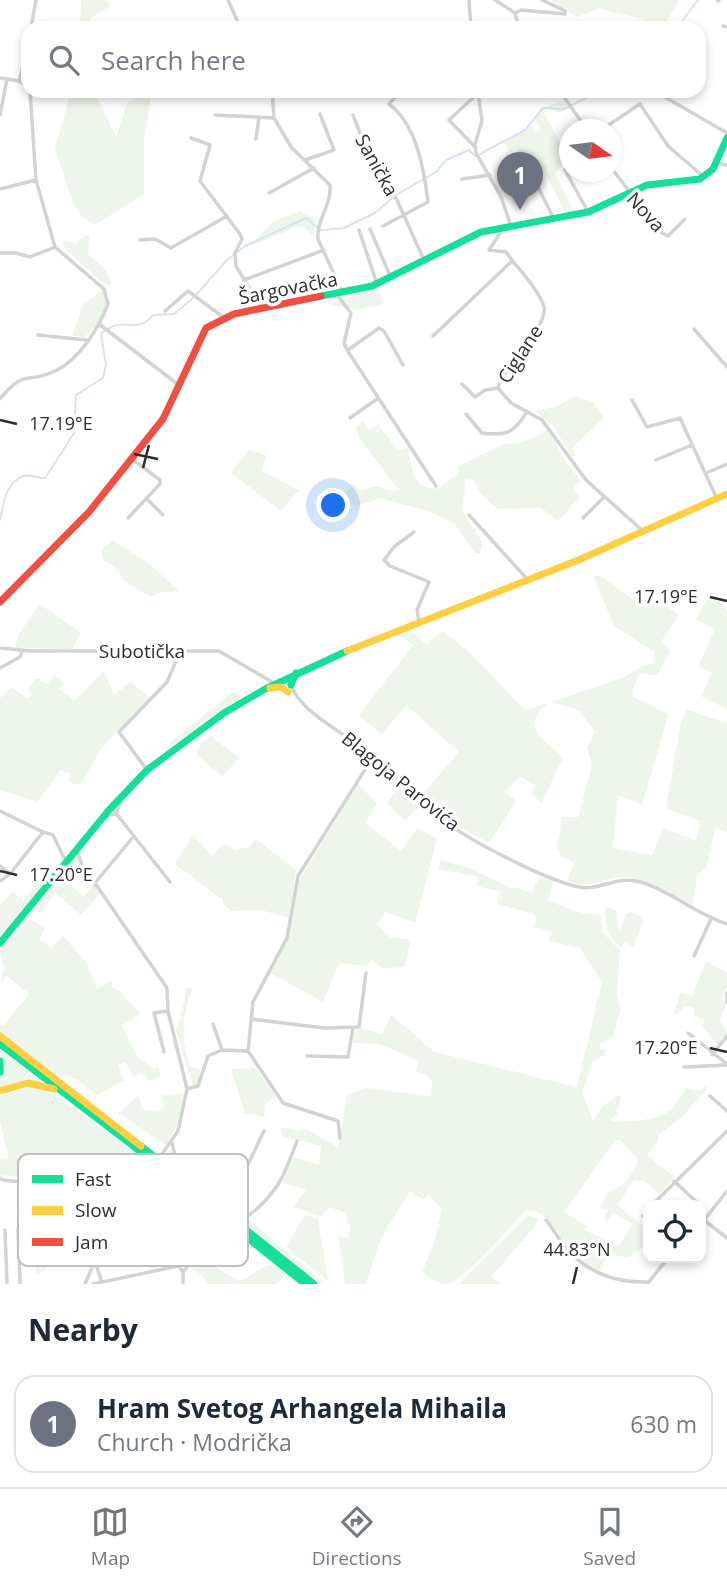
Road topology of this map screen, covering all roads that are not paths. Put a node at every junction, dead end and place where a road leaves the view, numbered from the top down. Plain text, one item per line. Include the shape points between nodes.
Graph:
1 (36, 0) edge
2 (228, 0) edge
3 (469, 0) edge
4 (495, 0) edge
5 (542, 0) edge
6 (515, 13) junction
7 (32, 21) edge
8 (238, 21) edge
9 (470, 21) edge
10 (517, 21) edge
11 (21, 74) edge
12 (0, 78) edge
13 (7, 79) junction
14 (19, 81) joint
15 (30, 98) edge
16 (273, 98) edge
17 (395, 98) edge
18 (472, 98) edge
19 (479, 98) edge
20 (565, 98) edge
21 (666, 98) edge
22 (320, 114) dead end
23 (0, 115) edge
24 (215, 115) dead end
25 (353, 115) dead end
26 (259, 117) junction
27 (274, 118) junction
28 (580, 119) edge
29 (618, 119) edge
30 (727, 135) edge
31 (191, 138) dead end
32 (256, 139) dead end
33 (475, 147) junction
34 (304, 160) junction
35 (716, 163) junction
36 (727, 165) edge
37 (314, 168) junction
38 (490, 175) junction
39 (704, 177) junction
40 (462, 179) dead end
41 (36, 180) junction
42 (572, 182) edge
43 (621, 182) edge
44 (536, 183) dead end
45 (0, 189) edge
46 (270, 193) dead end
47 (629, 193) junction
48 (588, 212) junction
49 (404, 214) junction
50 (227, 216) junction
51 (554, 219) junction
52 (685, 219) dead end
53 (383, 226) dead end
54 (508, 227) junction
55 (370, 229) dead end
56 (359, 230) dead end
57 (140, 240) dead end
58 (55, 247) junction
59 (324, 250) junction
60 (0, 253) edge
61 (424, 261) junction
62 (512, 261) junction
63 (391, 278) junction
64 (244, 281) junction
65 (376, 284) junction
66 (340, 294) junction
67 (262, 309) junction
68 (165, 311) dead end
69 (223, 317) junction
70 (99, 324) junction
71 (694, 329) dead end
72 (38, 335) dead end
73 (433, 336) dead end
74 (87, 340) junction
75 (347, 350) junction
76 (403, 365) dead end
77 (727, 367) edge
78 (462, 384) dead end
79 (180, 386) junction
80 (498, 388) junction
81 (0, 399) edge
82 (377, 399) junction
83 (632, 400) dead end
84 (527, 411) junction
85 (466, 414) dead end
86 (350, 418) dead end
87 (692, 445) junction
88 (130, 458) junction
89 (656, 460) dead end
90 (726, 464) edge
91 (705, 474) junction
92 (436, 486) dead end
93 (727, 494) edge
94 (603, 498) junction
95 (147, 499) junction
96 (717, 499) junction
97 (163, 515) dead end
98 (469, 515) dead end
99 (128, 518) dead end
100 (583, 518) dead end
101 (414, 531) dead end
102 (644, 533) junction
103 (528, 580) junction
104 (0, 602) edge
105 (419, 622) junction
106 (0, 648) edge
107 (22, 651) junction
108 (180, 652) junction
109 (0, 668) edge
110 (303, 668) junction
111 (285, 677) junction
112 (274, 683) junction
113 (290, 688) junction
114 (261, 691) junction
115 (373, 757) junction
116 (147, 770) junction
117 (123, 794) junction
118 (111, 807) junction
119 (0, 811) edge
120 (116, 814) junction
121 (94, 825) junction
122 (43, 832) junction
123 (134, 836) junction
124 (76, 849) junction
125 (66, 862) junction
126 (0, 866) edge
127 (10, 874) junction
128 (0, 881) edge
129 (170, 882) dead end
130 (95, 883) junction
131 (711, 919) junction
132 (727, 923) edge
133 (10, 930) junction
134 (0, 936) edge
135 (0, 943) edge
136 (694, 956) dead end
137 (366, 973) dead end
138 (727, 993) edge
139 (727, 1002) edge
140 (168, 1011) junction
141 (251, 1019) junction
142 (213, 1024) dead end
143 (353, 1028) junction
144 (688, 1033) dead end
145 (0, 1036) edge
146 (727, 1036) edge
147 (0, 1044) edge
148 (222, 1050) junction
149 (248, 1051) junction
150 (164, 1052) dead end
151 (712, 1055) junction
152 (307, 1056) dead end
153 (0, 1061) edge
154 (727, 1065) edge
155 (684, 1067) dead end
156 (0, 1072) edge
157 (187, 1089) junction
158 (0, 1091) edge
159 (710, 1096) dead end
160 (83, 1107) junction
161 (727, 1111) edge
162 (264, 1131) dead end
163 (727, 1131) edge
164 (340, 1138) dead end
165 (297, 1141) dead end
166 (172, 1143) junction
167 (145, 1154) edge
168 (148, 1154) edge
169 (160, 1154) edge
170 (175, 1154) edge
171 (248, 1164) edge
172 (0, 1179) edge
173 (18, 1181) edge
174 (674, 1181) junction
175 (727, 1191) edge
176 (657, 1200) edge
177 (695, 1200) edge
178 (706, 1210) edge
179 (709, 1213) junction
180 (248, 1216) edge
181 (706, 1217) edge
182 (546, 1220) dead end
183 (706, 1225) edge
184 (5, 1230) dead end
185 (248, 1233) edge
186 (727, 1238) edge
187 (248, 1239) edge
188 (664, 1263) edge
189 (19, 1266) edge
190 (92, 1266) edge
191 (96, 1266) edge
192 (178, 1266) joint
193 (188, 1266) edge
194 (183, 1272) junction
195 (102, 1283) edge
196 (648, 1283) edge
197 (7, 1284) edge
198 (20, 1284) edge
199 (85, 1284) edge
200 (93, 1284) edge
201 (183, 1284) edge
202 (305, 1284) edge
203 (314, 1284) edge

1 - 7 street
2 - 8 street
3 - 9 street
4 - 6 street
5 - 6 street via 565,14
6 - 10 street
11 - 14 street
12 - 13 street
13 - 14 street
13 - 23 street
15 - 41 street
16 - 27 street
17 - 49 street, Sanička via 389,104 401,113 421,155 427,204
18 - 33 street via 449,120
19 - 33 street via 482,119
20 - 28 street
21 - 30 street
22 - 34 street via 334,150
24 - 26 street
25 - 49 street, Sanička via 370,159
26 - 27 street
26 - 32 street
27 - 34 street
29 - 39 street via 640,104 668,146
30 - 35 main road
31 - 50 street via 210,145 200,181
33 - 38 street
34 - 37 street
35 - 36 street
35 - 39 main road
37 - 46 street
37 - 59 street via 326,179 330,191 317,231
38 - 40 street
38 - 54 street
39 - 47 main road, Šargovačka via 647,185
41 - 45 street
41 - 58 street
42 - 48 street
43 - 47 street, Nova
44 - 51 street
47 - 48 main road, Šargovačka
47 - 52 street, Nova via 665,235
48 - 51 main road, Šargovačka
49 - 53 street, Sanička
49 - 61 street, Sanička
50 - 57 street via 171,248 155,239
50 - 64 street via 242,239 234,260
51 - 54 main road, Šargovačka
54 - 61 main road, Šargovačka via 477,234
54 - 62 street, Ciglane via 489,250 503,250
55 - 63 street
56 - 65 street
58 - 60 street via 30,257
58 - 70 street via 104,289 108,304
59 - 64 street
59 - 66 street
61 - 63 main road, Šargovačka
62 - 73 street
62 - 80 street, Ciglane via 544,311
63 - 65 main road, Šargovačka
64 - 67 street
65 - 66 main road, Šargovačka
66 - 67 main road, Šargovačka
66 - 75 street via 351,313 344,343
67 - 69 main road, Šargovačka
68 - 69 street via 186,292
69 - 79 main road, Šargovačka via 201,335
70 - 74 street
70 - 79 street
71 - 77 street
72 - 74 street
74 - 81 street via 64,367 14,381
75 - 76 street via 379,328
75 - 82 street
78 - 80 street via 475,397
79 - 88 main road, Šargovačka via 163,419
80 - 84 street, Ciglane via 511,404
82 - 86 street
82 - 92 street
83 - 87 street via 647,427 680,418
84 - 85 street via 510,433 497,435 482,433
84 - 94 street, Ciglane via 552,430 573,464
87 - 89 street
87 - 91 street
88 - 95 street via 160,480
88 - 104 main road, Šargovačka via 89,512
90 - 91 street
91 - 96 street
93 - 96 main road
94 - 100 street
94 - 102 street, Ciglane
95 - 97 street
95 - 99 street
96 - 102 main road
98 - 103 street
101 - 105 street via 384,560 429,582 417,610
102 - 103 main road
103 - 105 main road
105 - 110 main road
106 - 107 street, Subotička
107 - 108 street, Subotička
107 - 109 street via 20,657
108 - 112 street, Subotička via 219,651
108 - 116 street via 167,682 119,732
110 - 111 main road
110 - 113 main road via 293,676
111 - 112 main road
111 - 113 street
112 - 114 main road
113 - 114 main road
113 - 115 street, Blagoja Parovića
114 - 116 main road via 214,719
115 - 131 street, Blagoja Parovića via 444,821 541,874 582,887 622,879 641,882
115 - 141 street via 298,876 287,938 260,984
116 - 117 main road
117 - 118 main road
117 - 120 street
118 - 120 street
118 - 121 main road
119 - 122 street
120 - 121 street
120 - 123 street
121 - 124 main road
122 - 125 street via 53,835
122 - 127 street
123 - 129 street
123 - 130 street
124 - 125 main road
124 - 130 street via 85,875
125 - 133 main road
126 - 127 street
127 - 128 street
130 - 140 street via 166,985
131 - 132 street, Blagoja Parovića
131 - 136 street
133 - 134 main road
133 - 135 main road
137 - 143 street via 361,1025
138 - 139 street
140 - 150 street via 154,1013
140 - 157 street
141 - 143 street
141 - 149 street
142 - 148 street
143 - 152 street via 348,1057
144 - 151 street
145 - 168 main road
146 - 151 street
147 - 160 main road
148 - 149 street
148 - 157 street via 206,1059 198,1087
149 - 164 street via 283,1103 338,1121
151 - 154 street
153 - 156 main road
154 - 155 street
157 - 166 street
158 - 160 main road via 38,1084
159 - 161 street
160 - 167 main road
162 - 171 street
163 - 174 street
165 - 180 street via 279,1185 267,1202
166 - 169 street
166 - 170 street
172 - 173 street
174 - 176 street
174 - 177 street
175 - 179 street
178 - 179 street
179 - 181 street
182 - 196 street via 568,1251 589,1268 626,1283
183 - 186 street
184 - 197 street
185 - 203 main road
187 - 202 main road
188 - 196 street
189 - 198 street
190 - 199 street
191 - 195 street
192 - 194 street
192 - 195 street
193 - 194 street
194 - 201 street
195 - 200 street

